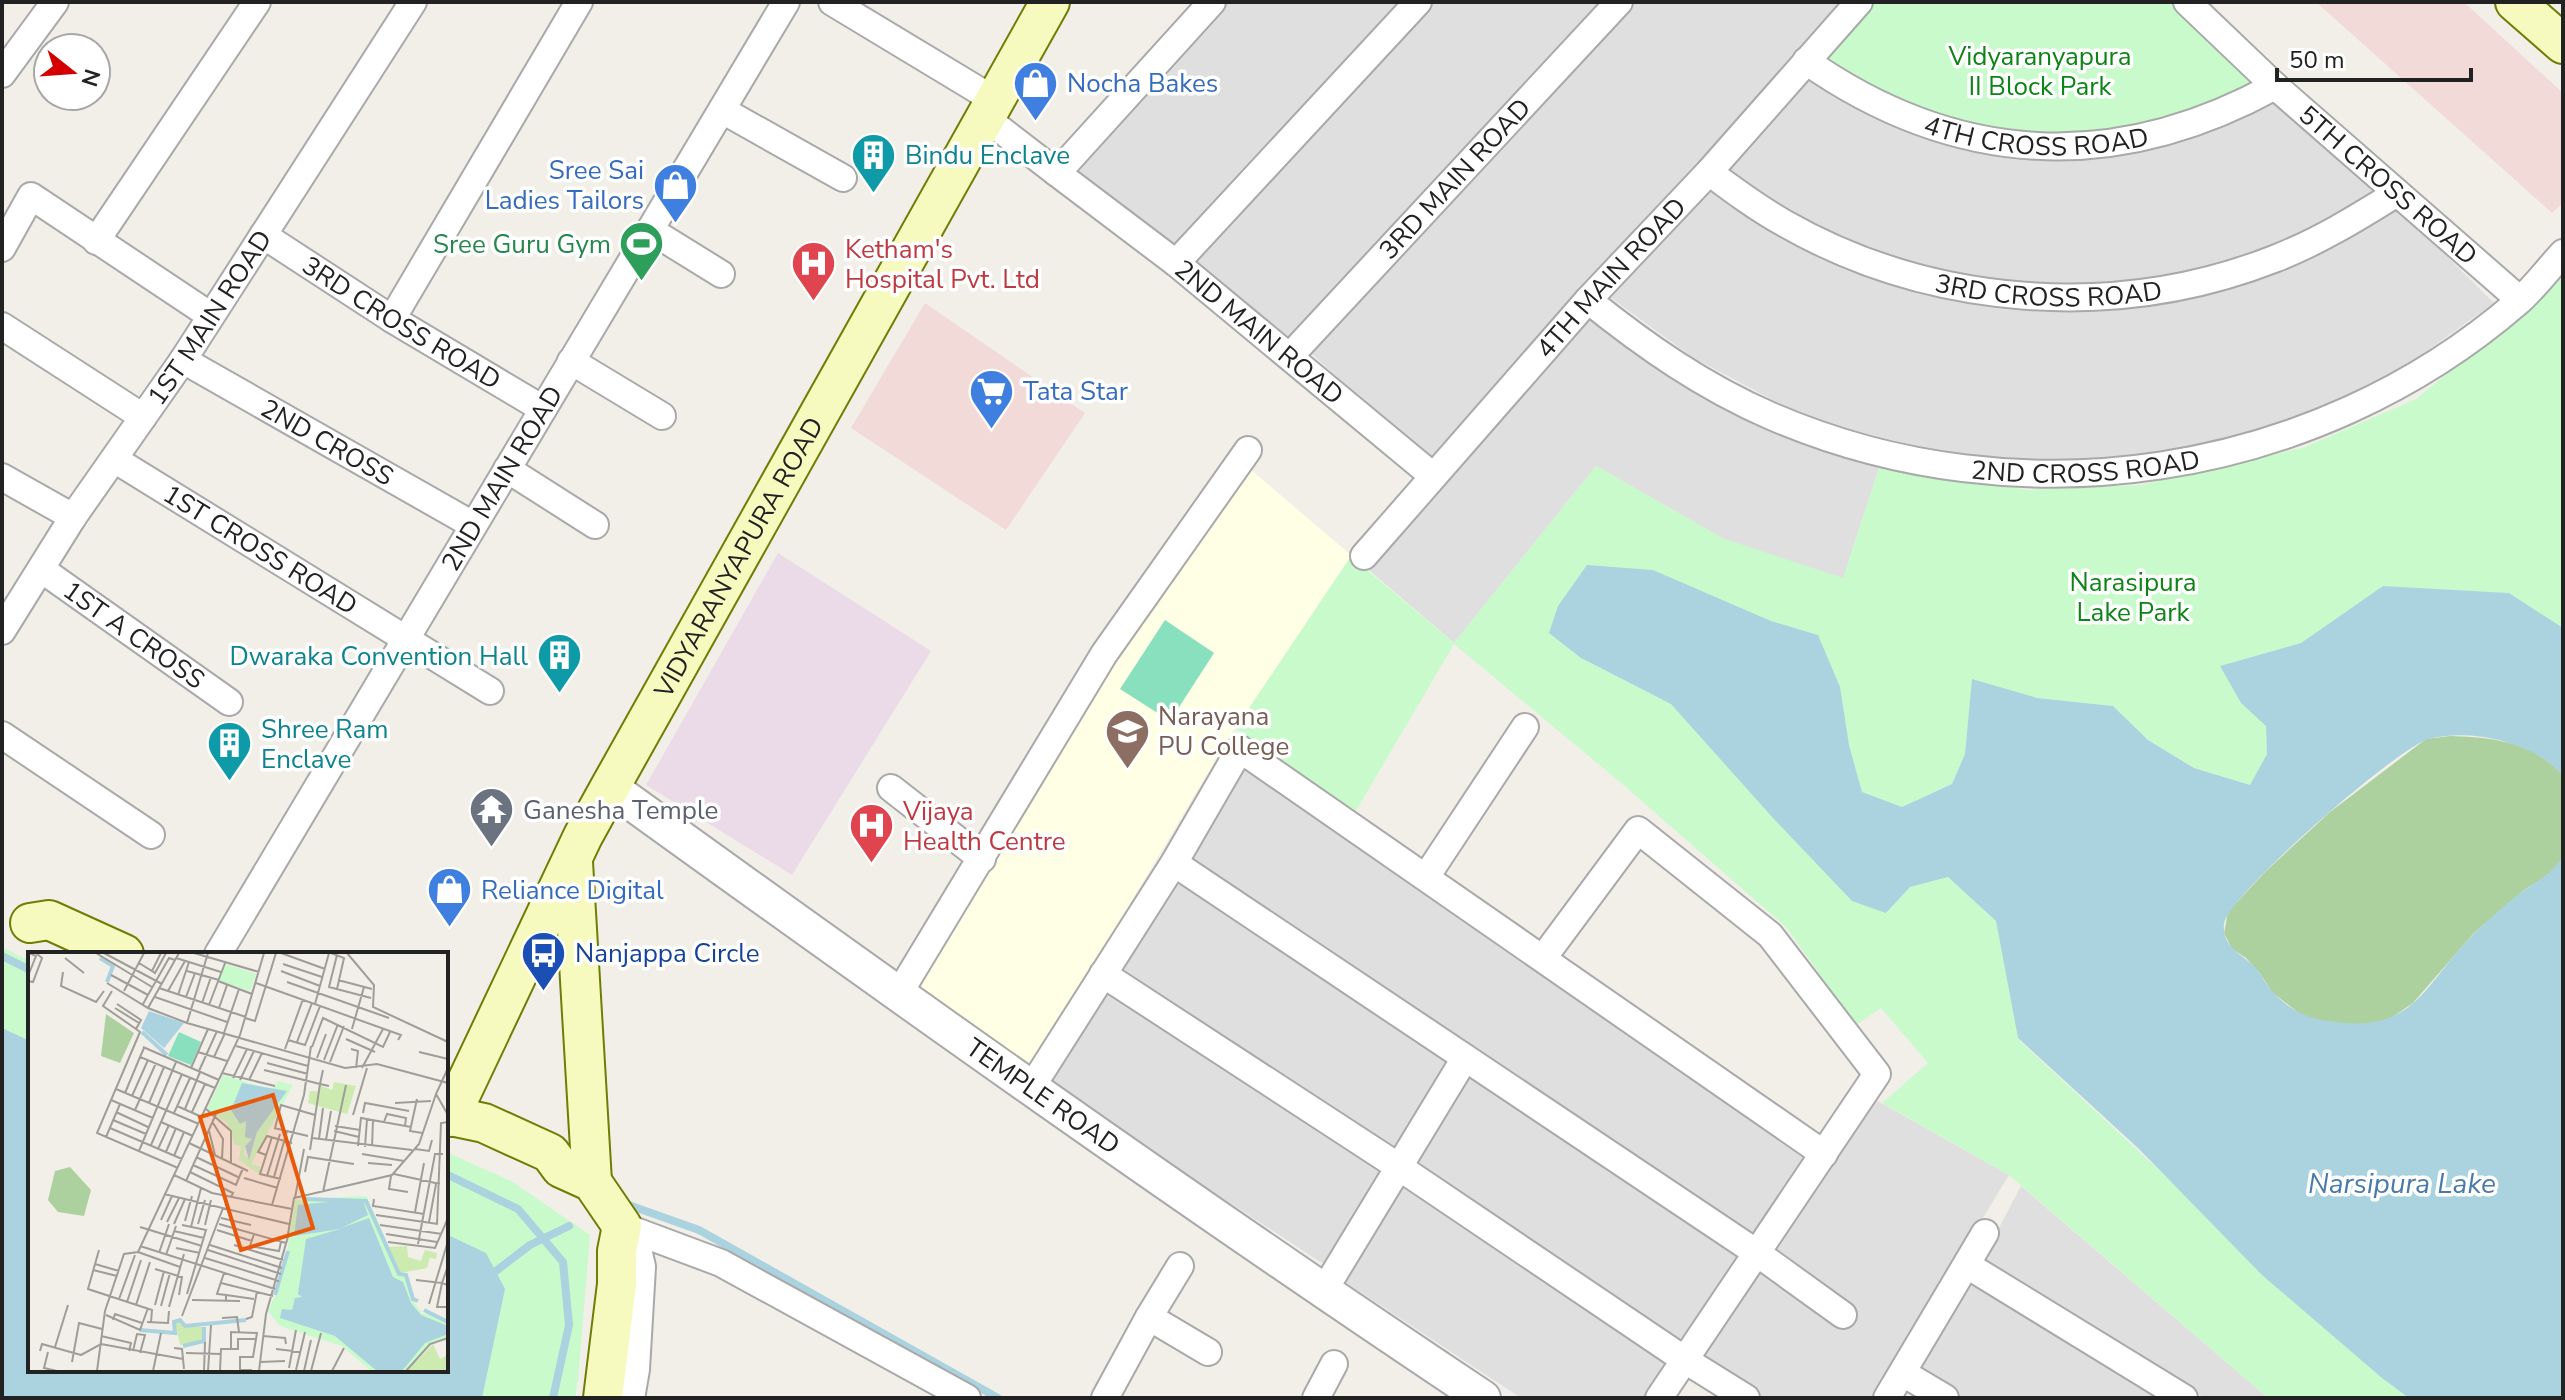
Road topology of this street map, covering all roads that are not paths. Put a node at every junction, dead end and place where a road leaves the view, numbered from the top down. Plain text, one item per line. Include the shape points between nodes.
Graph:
1 (55, 2) edge
2 (413, 2) edge
3 (579, 2) edge
4 (786, 2) edge
5 (832, 2) edge
6 (1050, 2) edge
7 (1212, 2) edge
8 (1418, 2) edge
9 (1619, 2) edge
10 (1859, 2) edge
11 (2187, 2) edge
12 (2515, 2) edge
13 (254, 3) edge
14 (2562, 40) edge
15 (1806, 61) junction
16 (2, 74) edge
17 (2275, 86) junction
18 (722, 110) junction
19 (992, 110) junction
20 (1709, 172) junction
21 (1057, 173) junction
22 (843, 178) dead end
23 (2397, 193) junction
24 (650, 230) junction
25 (263, 235) junction
26 (96, 241) junction
27 (2, 248) edge
28 (2563, 253) edge
29 (1176, 263) junction
30 (721, 274) dead end
31 (1588, 300) junction
32 (2520, 300) junction
33 (211, 316) junction
34 (392, 319) junction
35 (2, 326) edge
36 (1290, 356) junction
37 (183, 360) junction
38 (571, 361) junction
39 (543, 409) junction
40 (662, 416) dead end
41 (143, 417) junction
42 (1248, 450) dead end
43 (114, 459) junction
44 (507, 469) junction
45 (1433, 476) junction
46 (2, 477) edge
47 (73, 517) junction
48 (473, 525) junction
49 (595, 525) dead end
50 (1364, 556) dead end
51 (41, 569) junction
52 (2, 631) edge
53 (406, 639) junction
54 (490, 691) dead end
55 (229, 702) dead end
56 (1525, 727) dead end
57 (2, 735) edge
58 (610, 787) junction
59 (891, 788) dead end
60 (151, 835) dead end
61 (573, 859) junction
62 (982, 859) junction
63 (1174, 863) junction
64 (1426, 877) junction
65 (16, 916) edge
66 (78, 952) edge
67 (120, 952) edge
68 (219, 952) edge
69 (1543, 958) junction
70 (1103, 974) junction
71 (898, 995) junction
72 (1465, 1058) junction
73 (1031, 1088) junction
74 (460, 1118) edge
75 (1824, 1154) junction
76 (1399, 1167) junction
77 (576, 1175) junction
78 (622, 1226) junction
79 (1985, 1233) dead end
80 (1757, 1253) junction
81 (1967, 1265) junction
82 (1180, 1266) dead end
83 (1323, 1292) junction
84 (1843, 1315) dead end
85 (1149, 1317) junction
86 (1208, 1352) dead end
87 (1685, 1360) junction
88 (1334, 1364) dead end
89 (1903, 1373) junction
90 (603, 1398) edge
91 (627, 1398) edge
92 (967, 1398) edge
93 (1105, 1398) edge
94 (1316, 1398) edge
95 (1483, 1398) edge
96 (1659, 1398) edge
97 (1746, 1398) edge
98 (1887, 1398) edge
99 (1945, 1398) edge
100 (2184, 1398) edge

1 - 16 street
2 - 25 street, 1ST MAIN ROAD
3 - 34 street
4 - 18 street, 2ND MAIN ROAD
5 - 19 street
6 - 19 main road, VIDYARANYAPURA ROAD
7 - 21 street
8 - 29 street, 2ND MAIN ROAD
9 - 36 street, 3RD MAIN ROAD
10 - 15 street, 4TH MAIN ROAD
11 - 17 street, 5TH CROSS ROAD
12 - 14 main road
13 - 26 street
15 - 17 street, 4TH CROSS ROAD via 1838,84 1909,119 2025,145 2099,145 2148,137 2208,119
15 - 20 street, 4TH MAIN ROAD
17 - 23 street, 5TH CROSS ROAD
18 - 22 street
18 - 24 street, 2ND MAIN ROAD
19 - 21 street
19 - 58 main road, VIDYARANYAPURA ROAD
20 - 23 street, 3RD CROSS ROAD via 1784,223 1867,262 1955,286 2046,297 2138,293 2230,274 2316,241
20 - 31 street, 4TH MAIN ROAD
21 - 29 street
23 - 32 street, 5TH CROSS ROAD
24 - 30 street
24 - 38 street, 2ND MAIN ROAD
25 - 33 street, 1ST MAIN ROAD
25 - 34 street, 3RD CROSS ROAD
26 - 27 street via 31,196
26 - 33 street
28 - 32 street, 2ND CROSS ROAD
29 - 36 street, 2ND MAIN ROAD
31 - 32 street, 2ND CROSS ROAD via 1675,365 1796,426 1926,463 2034,475 2142,469 2245,449 2295,432 2391,390 2480,333
31 - 45 street, 4TH MAIN ROAD
33 - 37 street, 1ST MAIN ROAD
34 - 39 street, 3RD CROSS ROAD
35 - 41 street
36 - 45 street, 2ND MAIN ROAD
37 - 41 street, 1ST MAIN ROAD
37 - 48 street, 2ND CROSS
38 - 39 street, 2ND MAIN ROAD
38 - 40 street
39 - 44 street, 2ND MAIN ROAD
41 - 43 street, 1ST MAIN ROAD
42 - 62 street via 1104,654
43 - 47 street, 1ST MAIN ROAD
43 - 53 street, 1ST CROSS ROAD
44 - 48 street, 2ND MAIN ROAD
44 - 49 street
45 - 50 street, 4TH MAIN ROAD
46 - 47 street
47 - 51 street, 1ST MAIN ROAD
48 - 53 street, 2ND MAIN ROAD
51 - 52 street, 1ST MAIN ROAD
51 - 55 street, 1ST A CROSS
53 - 54 street
53 - 68 street, 2ND MAIN ROAD
56 - 64 street
57 - 60 street
58 - 61 main road, VIDYARANYAPURA ROAD
58 - 71 street, TEMPLE ROAD
59 - 62 street
61 - 74 main road, VIDYARANYAPURA ROAD
61 - 77 main road
62 - 71 street
63 - 64 street via 1240,749
63 - 70 street
63 - 72 street
64 - 69 street
65 - 66 main road via 40,935
65 - 67 main road via 49,920
69 - 75 street
69 - 75 street via 1638,830 1770,935 1877,1074
70 - 73 street
70 - 76 street
71 - 73 street, TEMPLE ROAD
72 - 76 street
72 - 80 street
73 - 83 street, TEMPLE ROAD
74 - 77 main road via 473,1133 546,1170
75 - 80 street
76 - 83 street
76 - 87 street
77 - 78 main road
78 - 90 main road
78 - 91 street via 638,1267
78 - 92 street via 721,1263
79 - 81 street
80 - 84 street
80 - 87 street
81 - 89 street
81 - 100 street
82 - 85 street
83 - 95 street, TEMPLE ROAD
85 - 86 street
85 - 93 street
87 - 96 street
87 - 97 street
88 - 94 street
89 - 98 street
89 - 99 street

